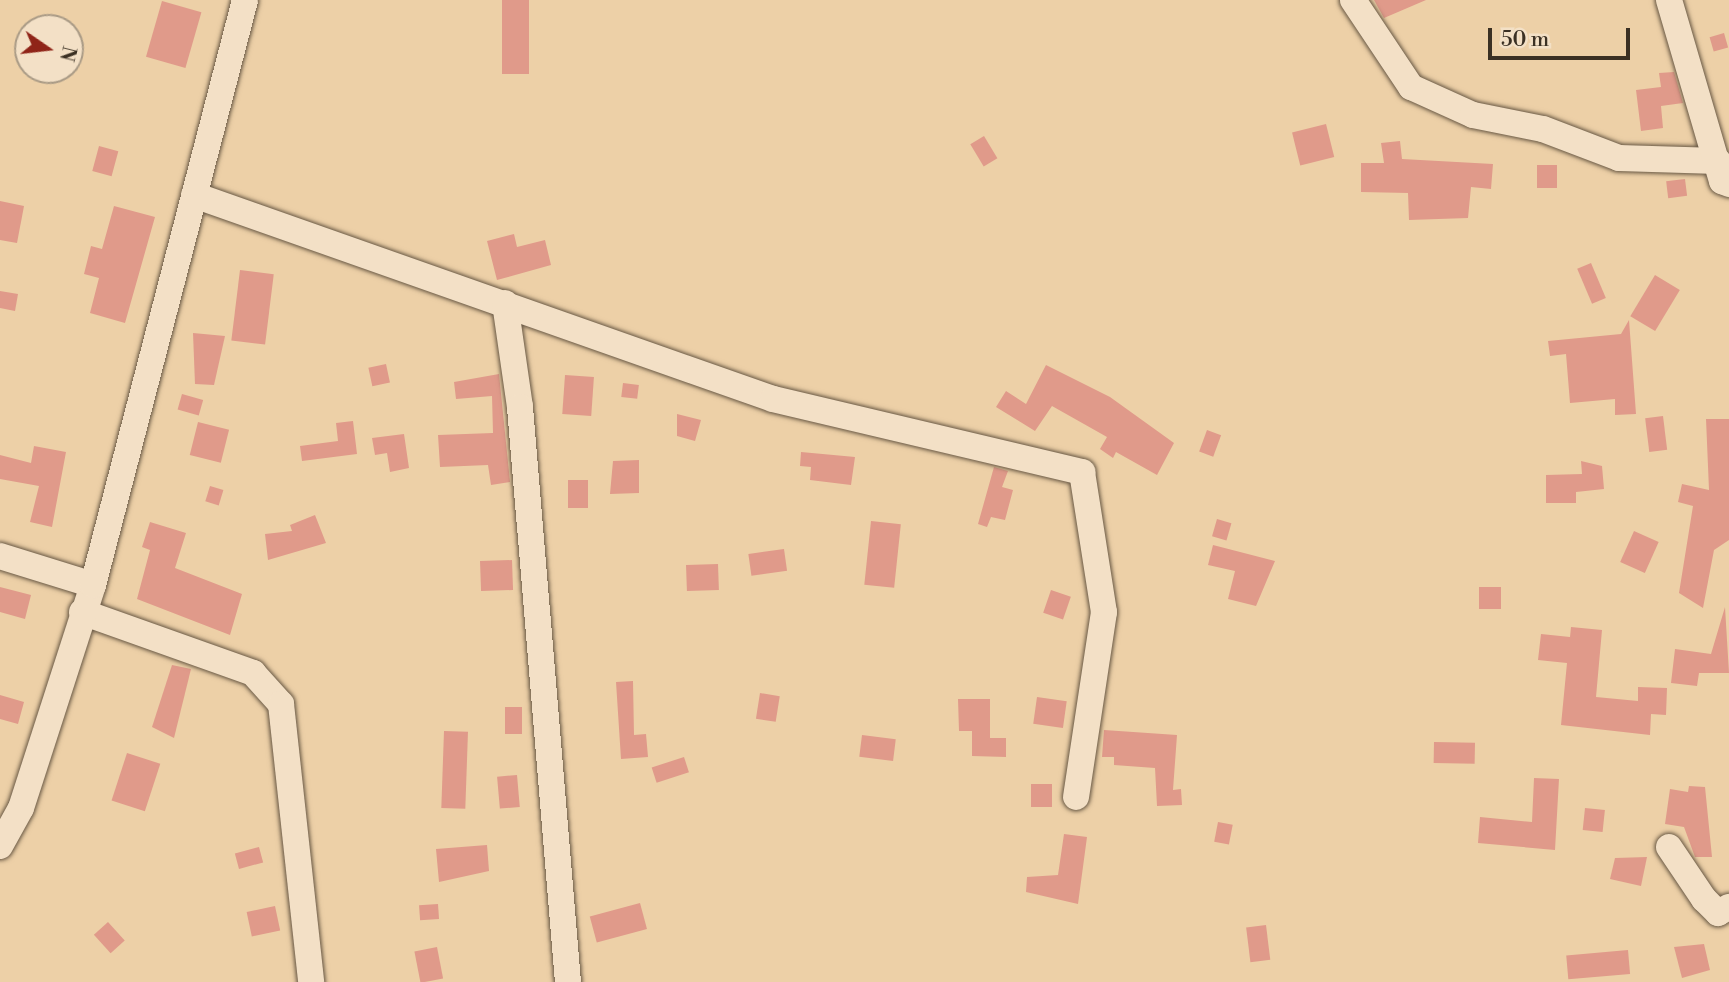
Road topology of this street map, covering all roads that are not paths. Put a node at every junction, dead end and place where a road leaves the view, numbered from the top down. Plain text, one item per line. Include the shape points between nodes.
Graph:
1 (245, 0) edge
2 (1353, 0) edge
3 (1669, 0) edge
4 (1724, 173) edge
5 (194, 195) junction
6 (505, 303) junction
7 (0, 556) edge
8 (93, 585) junction
9 (82, 612) junction
10 (1076, 797) dead end
11 (0, 846) edge
12 (1669, 847) dead end
13 (1729, 907) edge
14 (311, 982) edge
15 (568, 982) edge

1 - 5 street
2 - 4 street via 1412,87 1473,115 1543,129 1619,158
3 - 4 street
5 - 6 street
5 - 8 street
6 - 10 street via 774,399 1082,472 1104,612
6 - 15 street via 520,407
7 - 8 street
8 - 9 street
9 - 11 street via 21,808
9 - 14 street via 253,673 281,704
12 - 13 street via 1704,899 1718,913

